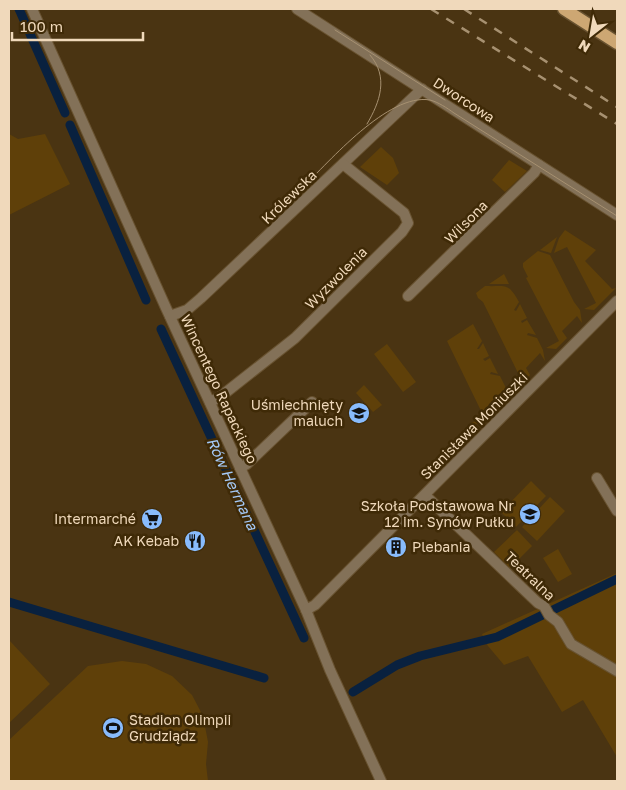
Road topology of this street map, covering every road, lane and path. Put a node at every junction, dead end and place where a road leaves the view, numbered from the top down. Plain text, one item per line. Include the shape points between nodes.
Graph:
1 (32, 9) edge
2 (296, 9) edge
3 (564, 9) edge
4 (617, 43) edge
5 (422, 89) junction
6 (343, 164) junction
7 (539, 165) junction
8 (617, 215) edge
9 (408, 296) dead end
10 (617, 301) edge
11 (170, 316) junction
12 (210, 402) junction
13 (312, 402) dead end
14 (240, 468) junction
15 (597, 478) dead end
16 (425, 495) junction
17 (617, 510) edge
18 (306, 610) junction
19 (617, 671) edge
20 (381, 781) edge

1 - 11 street, Wincentego Rapackiego
2 - 5 street, Dworcowa
3 - 4 main road
5 - 6 street, Królewska
5 - 7 street, Dworcowa
6 - 11 street, Królewska via 201,298 186,310
6 - 12 street, Wyzwolenia via 404,212 408,223 295,338
7 - 8 street, Dworcowa
7 - 9 street, Wilsona
10 - 16 street, Stanisława Moniuszki
11 - 12 street, Wincentego Rapackiego
12 - 14 street, Wincentego Rapackiego
13 - 14 street
14 - 18 street, Wincentego Rapackiego
15 - 17 street
16 - 18 street, Stanisława Moniuszki via 314,606
16 - 19 street, Teatralna via 558,622 571,644
18 - 20 street, Wincentego Rapackiego

